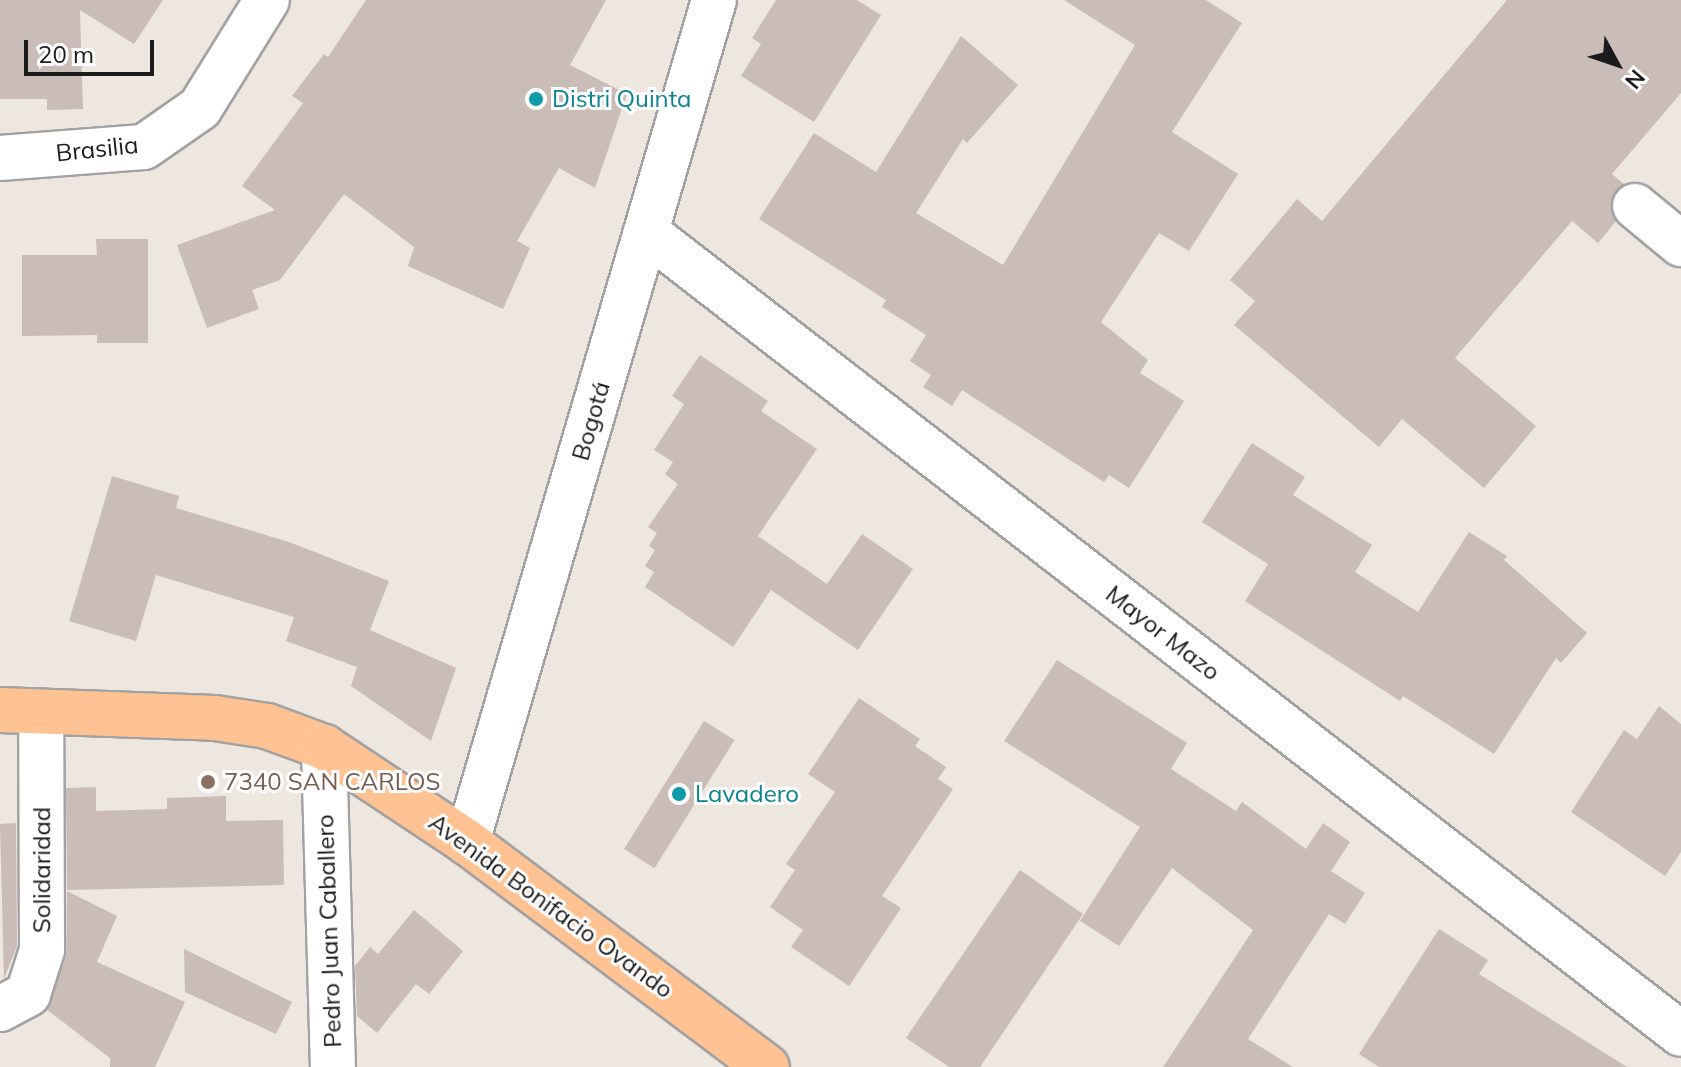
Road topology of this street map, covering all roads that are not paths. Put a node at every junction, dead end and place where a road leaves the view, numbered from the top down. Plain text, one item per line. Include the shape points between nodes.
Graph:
1 (267, 0) edge
2 (714, 0) edge
3 (0, 158) edge
4 (1635, 206) dead end
5 (646, 232) junction
6 (1681, 244) edge
7 (21, 711) edge
8 (324, 747) junction
9 (467, 842) junction
10 (0, 1009) edge
11 (1681, 1034) edge
12 (333, 1067) edge
13 (767, 1067) edge

1 - 3 street, Brasilia via 200,108 144,147
2 - 5 street, Bogotá
4 - 6 street
5 - 9 street, Bogotá
5 - 11 street, Mayor Mazo
7 - 8 main road, Avenida Bonifacio Ovando via 215,718 267,726
7 - 10 street, Solidaridad via 42,950 28,994
8 - 9 main road, Avenida Bonifacio Ovando
8 - 12 street, Pedro Juan Caballero
9 - 13 main road, Avenida Bonifacio Ovando

